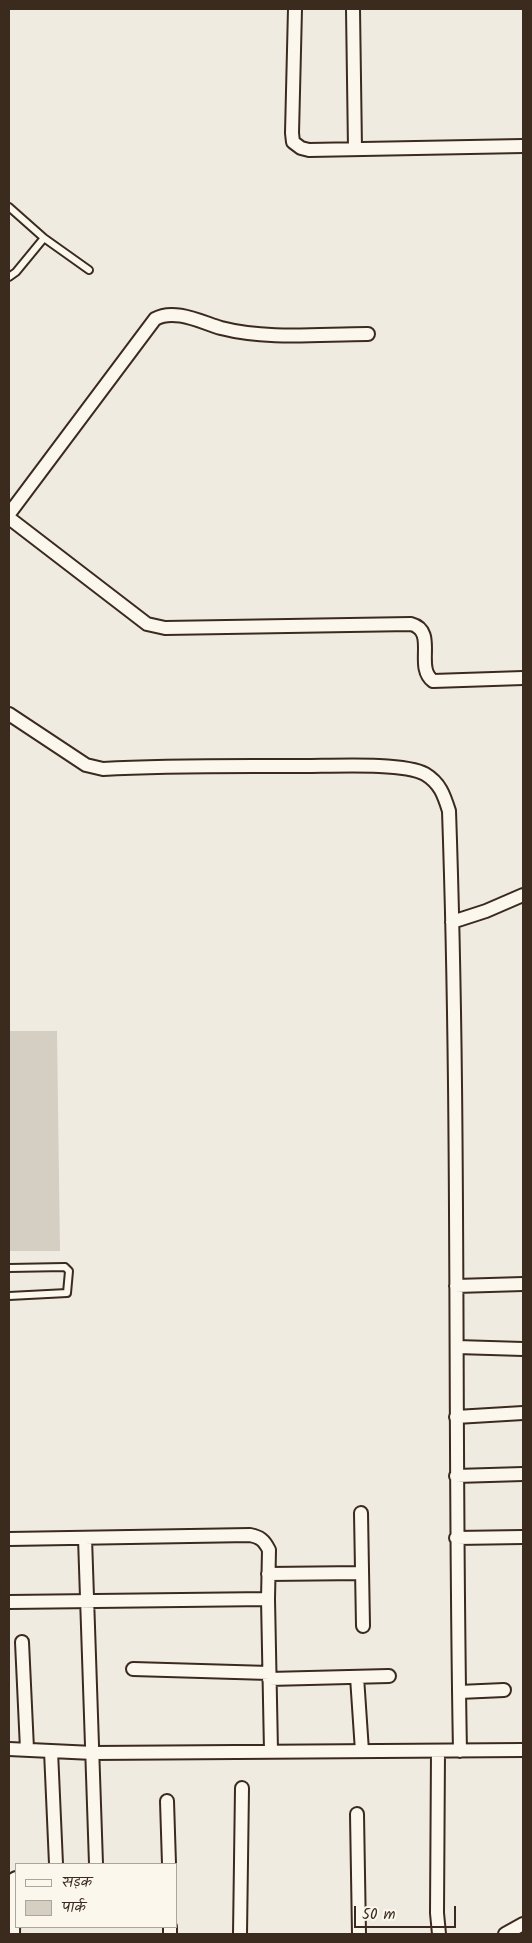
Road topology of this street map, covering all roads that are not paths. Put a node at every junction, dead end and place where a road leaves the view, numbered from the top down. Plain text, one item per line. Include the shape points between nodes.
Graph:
1 (295, 9) edge
2 (353, 9) edge
3 (523, 146) edge
4 (355, 149) junction
5 (9, 207) edge
6 (44, 238) junction
7 (89, 270) dead end
8 (9, 277) edge
9 (368, 334) dead end
10 (9, 514) edge
11 (9, 518) edge
12 (523, 678) edge
13 (9, 714) edge
14 (523, 895) edge
15 (452, 922) junction
16 (9, 1268) edge
17 (523, 1284) edge
18 (456, 1286) junction
19 (9, 1296) edge
20 (457, 1347) junction
21 (523, 1349) edge
22 (523, 1413) edge
23 (456, 1417) junction
24 (523, 1474) edge
25 (456, 1476) junction
26 (361, 1513) dead end
27 (85, 1538) junction
28 (456, 1538) junction
29 (523, 1538) edge
30 (9, 1539) edge
31 (362, 1573) junction
32 (268, 1574) junction
33 (268, 1600) junction
34 (9, 1602) edge
35 (87, 1602) junction
36 (363, 1626) dead end
37 (22, 1642) dead end
38 (133, 1670) dead end
39 (269, 1676) junction
40 (389, 1676) dead end
41 (357, 1677) junction
42 (504, 1690) dead end
43 (459, 1692) junction
44 (9, 1749) edge
45 (26, 1749) junction
46 (523, 1750) edge
47 (51, 1751) junction
48 (271, 1751) junction
49 (362, 1751) junction
50 (438, 1751) junction
51 (460, 1751) junction
52 (92, 1753) junction
53 (242, 1788) dead end
54 (167, 1801) dead end
55 (357, 1814) dead end
56 (56, 1863) edge
57 (96, 1863) edge
58 (169, 1863) edge
59 (15, 1878) edge
60 (523, 1924) edge
61 (13, 1934) edge
62 (240, 1934) edge
63 (359, 1934) edge
64 (439, 1934) edge
65 (505, 1934) edge

1 - 4 street via 293,142 309,150
2 - 4 street
3 - 4 street
5 - 6 lane
6 - 7 lane
6 - 8 lane
9 - 10 street via 253,334 164,314 155,319
11 - 12 street via 154,627 411,624 422,630 425,670 433,681
13 - 15 street via 86,765 103,768 352,766 396,767 424,773 439,785 449,811
14 - 15 street
15 - 18 street
16 - 19 lane via 65,1267 69,1271 68,1293
17 - 18 street
18 - 20 street
20 - 21 street
20 - 23 street
22 - 23 street
23 - 25 street
24 - 25 street
25 - 28 street
26 - 31 street
27 - 30 street
27 - 32 street via 250,1535 259,1537 269,1550
27 - 35 street
28 - 29 street
28 - 43 street
31 - 32 street
31 - 36 street
32 - 33 street
33 - 35 street
33 - 39 street
34 - 35 street
35 - 52 street
37 - 45 street
38 - 39 street
39 - 41 street
39 - 48 street
40 - 41 street
41 - 49 street
42 - 43 street
43 - 51 street
44 - 45 street
45 - 47 street
46 - 51 street
47 - 52 street
47 - 56 street
48 - 49 street
48 - 52 street
49 - 50 street
50 - 51 street
50 - 64 street
52 - 57 street
53 - 62 street
54 - 58 street
55 - 63 street
59 - 61 street via 12,1890
60 - 65 street

